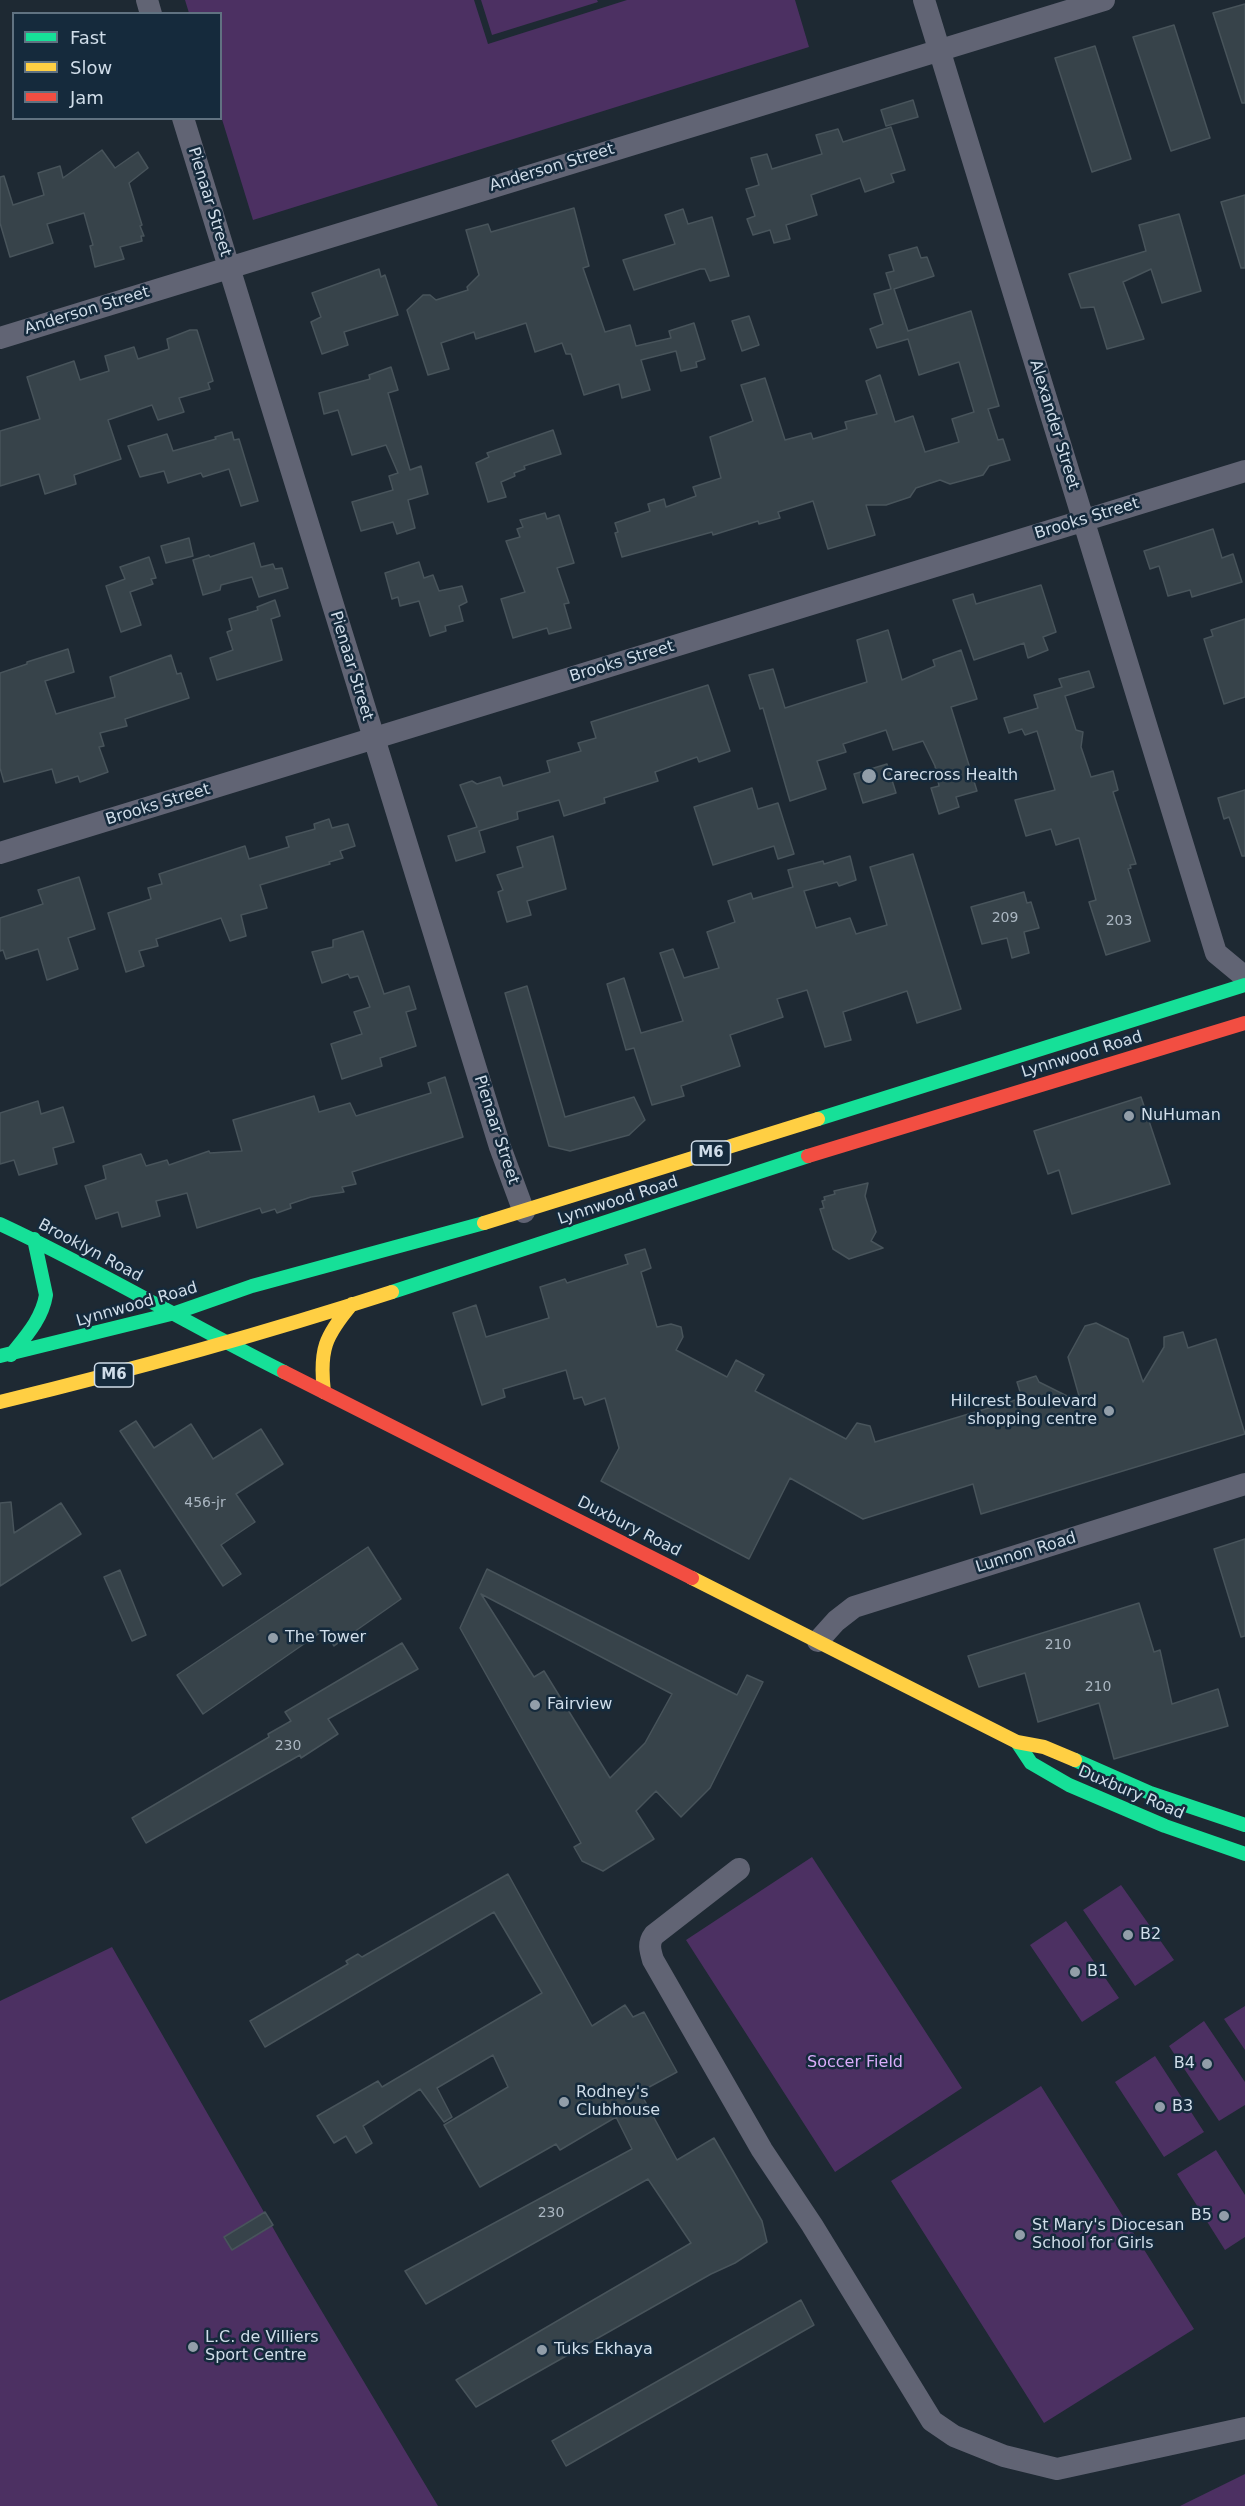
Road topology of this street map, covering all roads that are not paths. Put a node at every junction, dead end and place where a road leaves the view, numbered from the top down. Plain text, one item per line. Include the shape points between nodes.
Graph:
1 (924, 0) edge
2 (1104, 0) edge
3 (939, 49) junction
4 (184, 120) edge
5 (229, 267) junction
6 (0, 338) edge
7 (1245, 471) edge
8 (1083, 520) junction
9 (374, 738) junction
10 (0, 853) edge
11 (1216, 953) junction
12 (1245, 977) edge
13 (1245, 985) edge
14 (1199, 1000) junction
15 (1245, 1023) edge
16 (528, 1217) junction
17 (0, 1224) edge
18 (598, 1224) junction
19 (550, 1225) dead end
20 (34, 1239) junction
21 (352, 1304) junction
22 (176, 1313) junction
23 (226, 1343) junction
24 (6, 1356) edge
25 (324, 1392) junction
26 (0, 1402) edge
27 (1245, 1484) edge
28 (818, 1641) junction
29 (1017, 1743) junction
30 (1245, 1825) edge
31 (1245, 1854) edge
32 (739, 1869) dead end
33 (1245, 2428) edge

1 - 3 street, Alexander Street
2 - 3 street, Anderson Street
3 - 5 street, Anderson Street
3 - 8 street, Alexander Street
4 - 5 street, Pienaar Street
5 - 6 street, Anderson Street
5 - 9 street, Pienaar Street
7 - 8 street, Brooks Street
8 - 9 street, Brooks Street
8 - 11 street, Alexander Street
9 - 10 street, Brooks Street
9 - 16 street, Pienaar Street via 500,1147
11 - 12 street
11 - 14 street
13 - 14 main road, Lynnwood Road / M6
14 - 16 main road, Lynnwood Road / M6
15 - 18 main road, Lynnwood Road / M6 via 844,1144
16 - 22 main road, Lynnwood Road / M6 via 252,1286
17 - 20 main road, Brooklyn Road
18 - 19 main road via 578,1220
18 - 21 main road, Lynnwood Road / M6
20 - 22 main road, Brooklyn Road
20 - 24 main road via 45,1304 41,1315
21 - 23 main road, Lynnwood Road / M6
21 - 25 main road via 329,1330 323,1344 320,1368
22 - 23 main road, Brooklyn Road
22 - 24 main road, Lynnwood Road / M6
23 - 25 main road, Duxbury Road
23 - 26 main road, Lynnwood Road / M6
25 - 28 main road, Duxbury Road
27 - 28 street, Lunnon Road via 854,1607
28 - 29 main road, Duxbury Road
29 - 30 main road, Duxbury Road via 1049,1749 1122,1782
29 - 31 main road, Duxbury Road via 1031,1763 1069,1785 1165,1826
32 - 33 street via 654,1935 650,1940 652,1960 762,2150 932,2421 954,2436 1004,2456 1057,2469

